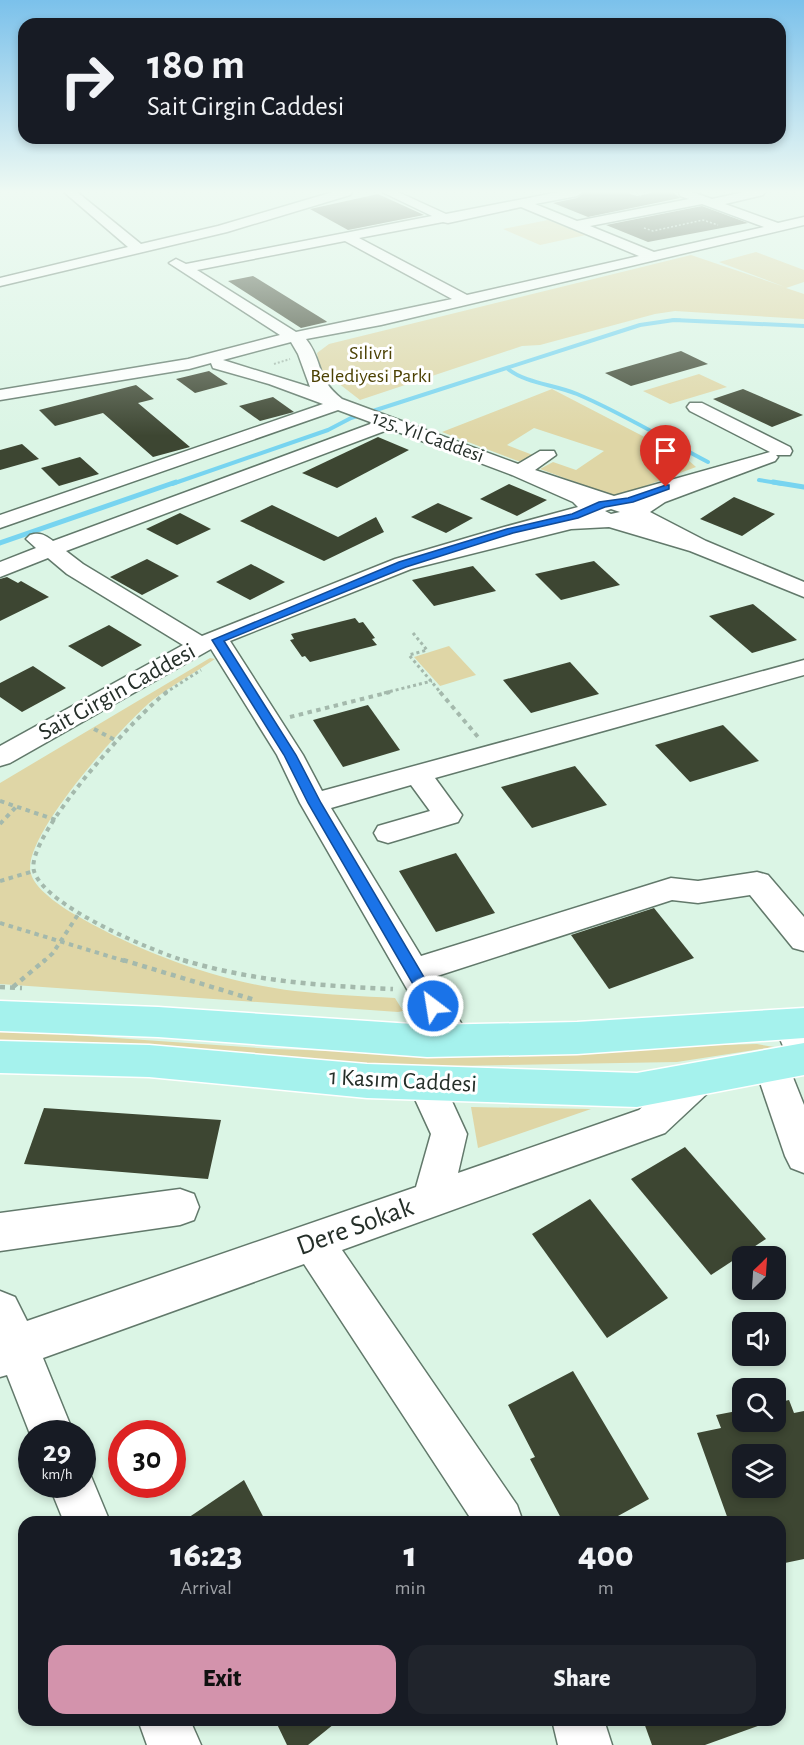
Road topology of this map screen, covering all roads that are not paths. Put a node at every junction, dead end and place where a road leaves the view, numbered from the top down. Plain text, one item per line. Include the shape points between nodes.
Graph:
1 (39, 273) edge
2 (191, 273) edge
3 (415, 273) edge
4 (582, 273) edge
5 (0, 282) edge
6 (465, 300) junction
7 (381, 320) junction
8 (301, 346) junction
9 (274, 347) junction
10 (252, 348) junction
11 (244, 363) junction
12 (189, 364) junction
13 (219, 364) junction
14 (275, 380) junction
15 (0, 394) edge
16 (337, 403) junction
17 (696, 407) dead end
18 (390, 423) junction
19 (804, 443) edge
20 (775, 454) junction
21 (547, 455) dead end
22 (519, 471) junction
23 (590, 509) junction
24 (611, 511) junction
25 (633, 511) junction
26 (5, 520) edge
27 (698, 546) junction
28 (51, 549) junction
29 (403, 564) junction
30 (0, 570) edge
31 (804, 590) edge
32 (207, 651) junction
33 (804, 667) edge
34 (10, 751) edge
35 (418, 775) junction
36 (0, 777) edge
37 (314, 803) junction
38 (388, 832) dead end
39 (804, 939) edge
40 (398, 984) junction
41 (6, 998) edge
42 (454, 1041) junction
43 (795, 1046) edge
44 (0, 1058) edge
45 (699, 1078) junction
46 (426, 1084) junction
47 (804, 1156) edge
48 (432, 1200) junction
49 (180, 1207) dead end
50 (0, 1232) edge
51 (313, 1242) junction
52 (6, 1338) edge
53 (45, 1420) edge
54 (77, 1498) edge
55 (85, 1516) edge
56 (496, 1516) edge
57 (166, 1726) edge
58 (580, 1726) edge
59 (174, 1745) edge
60 (585, 1745) edge

1 - 5 street
2 - 9 street
3 - 6 street
4 - 6 street
6 - 7 street
7 - 8 street
7 - 8 street
8 - 9 street
8 - 9 street
8 - 16 street via 311,375 326,397
9 - 10 street
9 - 11 street
10 - 11 street via 243,354
10 - 12 street
11 - 13 street
11 - 14 street
12 - 13 street
12 - 15 street
13 - 14 street
14 - 16 street, 125. Yıl Caddesi
16 - 18 street, 125. Yıl Caddesi
16 - 26 street
17 - 20 street
18 - 22 street, 125. Yıl Caddesi
18 - 28 street
19 - 20 street
20 - 24 street, Sait Girgin Caddesi via 684,481
20 - 25 street, Sait Girgin Caddesi
21 - 22 street
22 - 23 street, 125. Yıl Caddesi via 580,498
22 - 24 street, 125. Yıl Caddesi
23 - 24 street, Sait Girgin Caddesi
23 - 29 street, Sait Girgin Caddesi
24 - 25 street, Sait Girgin Caddesi via 622,520
24 - 27 street, 125. Yıl Caddesi
24 - 29 street, Sait Girgin Caddesi
25 - 27 street, 125. Yıl Caddesi
26 - 28 street
27 - 31 street, 125. Yıl Caddesi
28 - 30 street
28 - 32 street via 75,569
29 - 32 street, Sait Girgin Caddesi
32 - 34 street, Sait Girgin Caddesi
32 - 37 street via 270,722
33 - 35 street
34 - 36 street via 19,766
35 - 37 street
35 - 38 street via 448,815
37 - 40 street
39 - 40 street via 758,882 698,892 671,889
40 - 42 street
41 - 42 main road, 1 Kasım Caddesi via 158,1022
42 - 43 main road, 1 Kasım Caddesi via 577,1038
43 - 45 main road, 1 Kasım Caddesi
43 - 47 street
44 - 46 main road, 1 Kasım Caddesi via 149,1061
45 - 46 main road, 1 Kasım Caddesi via 637,1090
45 - 48 street, Dere Sokak via 652,1122
46 - 48 street via 449,1134
48 - 51 street, Dere Sokak
49 - 50 street
51 - 52 street, Dere Sokak
51 - 56 street
52 - 53 street
54 - 55 street
57 - 59 street
58 - 60 street

